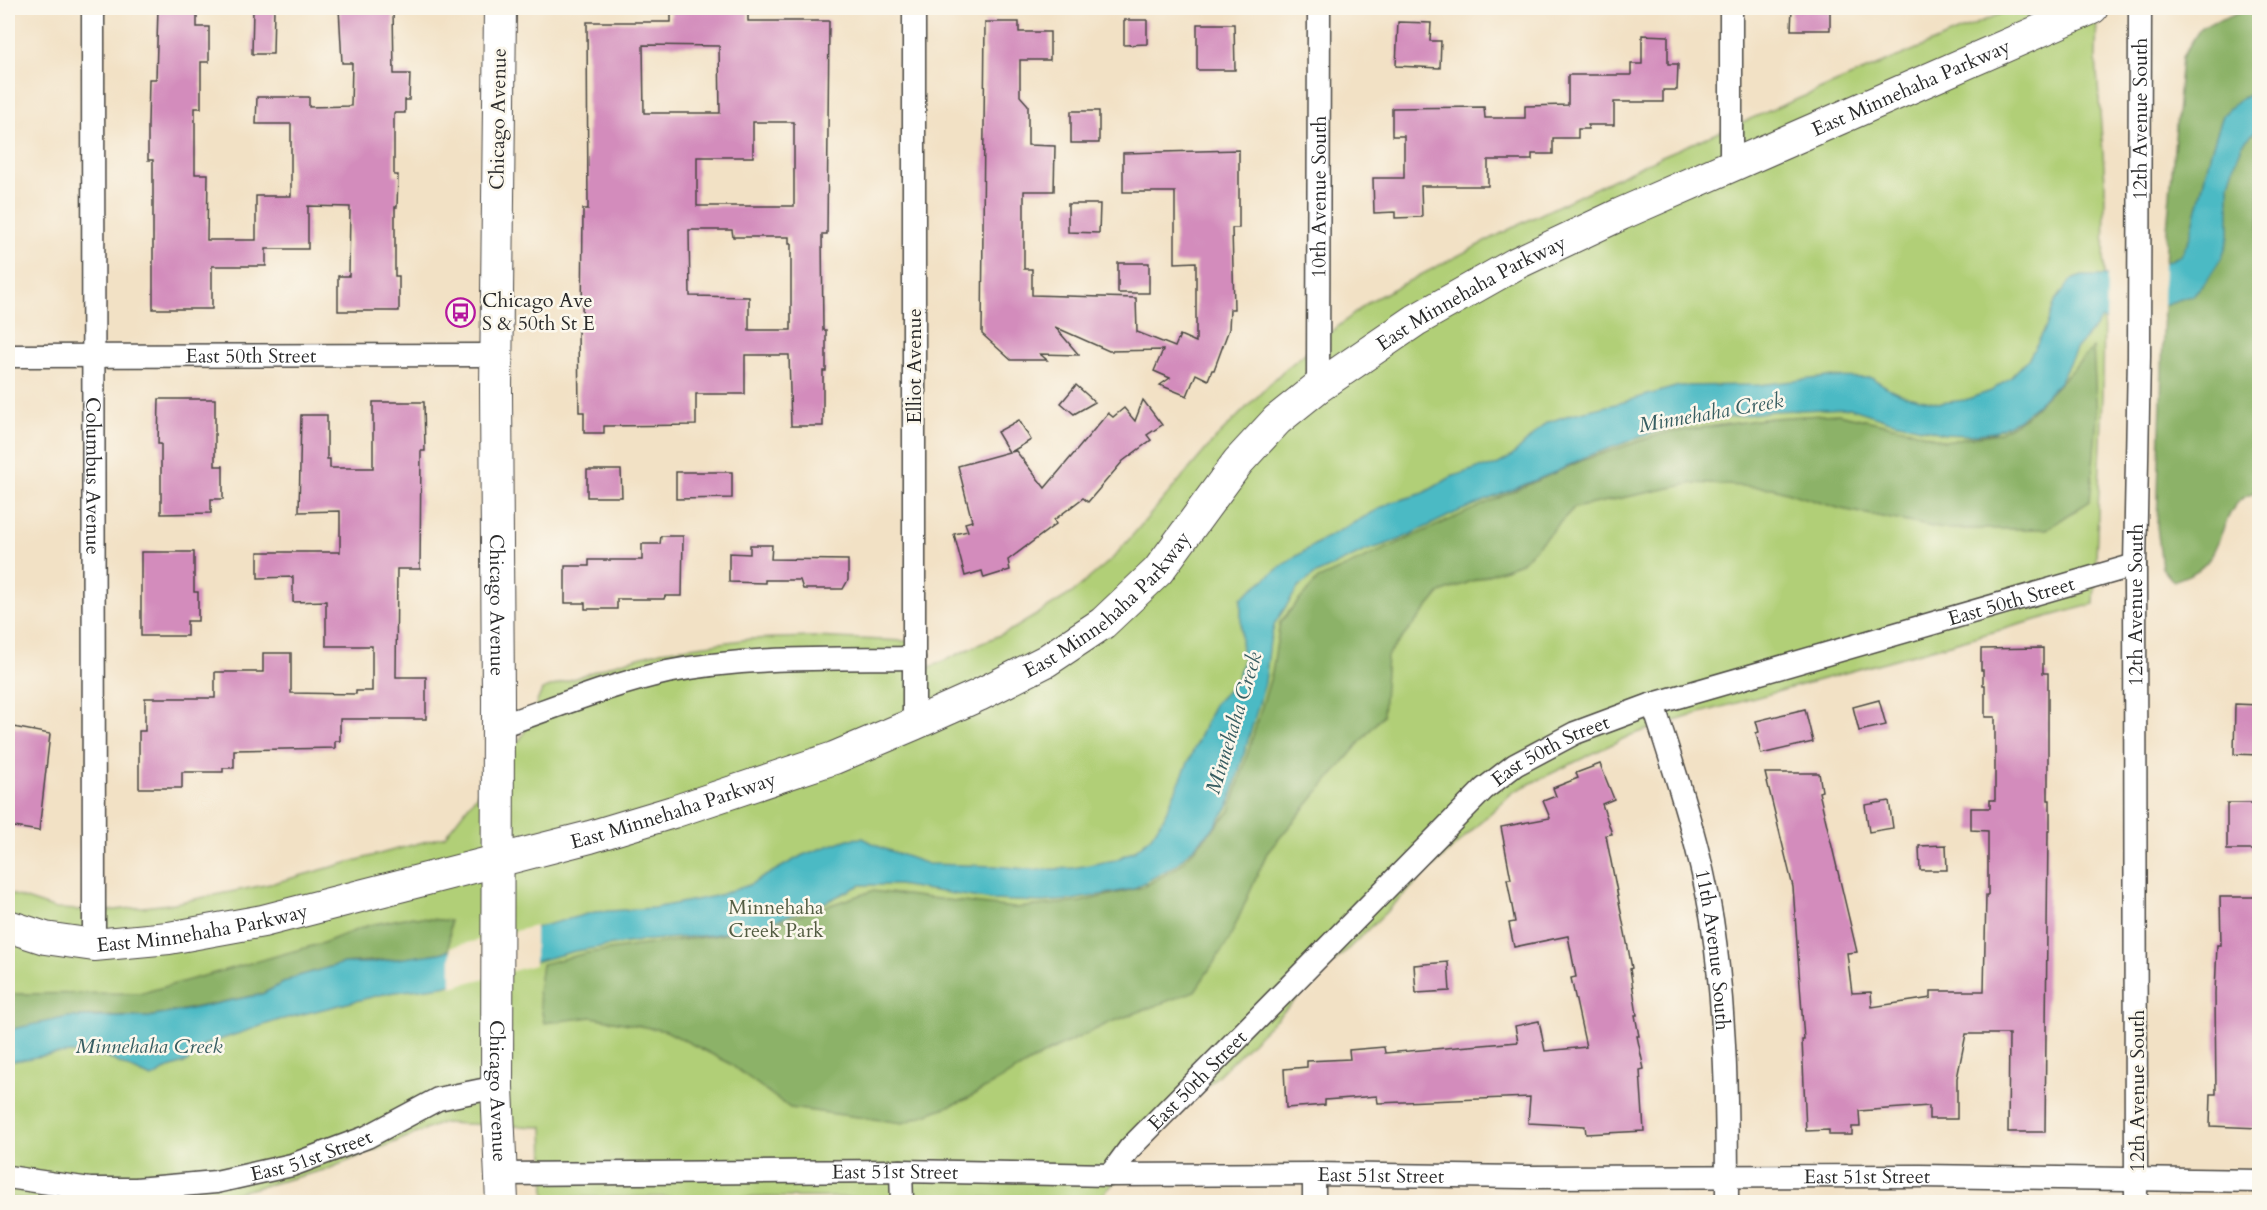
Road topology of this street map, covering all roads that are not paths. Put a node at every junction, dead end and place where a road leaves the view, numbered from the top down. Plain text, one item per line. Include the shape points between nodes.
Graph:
1 (93, 8) edge
2 (500, 8) edge
3 (914, 8) edge
4 (1319, 8) edge
5 (1731, 8) edge
6 (2092, 8) edge
7 (2140, 8) edge
8 (1731, 166) junction
9 (496, 355) junction
10 (8, 356) edge
11 (94, 356) junction
12 (1318, 387) junction
13 (2135, 565) junction
14 (915, 658) junction
15 (1653, 704) junction
16 (914, 724) junction
17 (497, 727) junction
18 (497, 860) junction
19 (8, 926) edge
20 (94, 945) junction
21 (497, 1087) junction
22 (901, 1171) junction
23 (1314, 1174) junction
24 (1110, 1175) junction
25 (8, 1177) edge
26 (1727, 1177) junction
27 (2137, 1178) junction
28 (2259, 1181) edge
29 (502, 1188) edge
30 (90, 1196) edge
31 (902, 1203) edge
32 (1314, 1203) edge
33 (1727, 1203) edge
34 (2136, 1203) edge

1 - 11 street, Columbus Avenue
2 - 9 street, Chicago Avenue
3 - 14 street, Elliot Avenue
4 - 12 street, 10th Avenue South
5 - 8 street
6 - 8 street, East Minnehaha Parkway
7 - 13 street, 12th Avenue South
8 - 12 street, East Minnehaha Parkway via 1516,264 1416,320
9 - 11 street, East 50th Street
9 - 17 street, Chicago Avenue
10 - 11 street, East 50th Street
11 - 20 street, Columbus Avenue
12 - 16 street, East Minnehaha Parkway via 1238,462 1158,571 1103,623 1046,661
13 - 15 street, East 50th Street
13 - 27 street, 12th Avenue South
14 - 16 street, Elliot Avenue
14 - 17 street via 748,661 667,672
15 - 24 street, East 50th Street via 1575,733 1515,765 1484,789 1130,1148
15 - 26 street, 11th Avenue South via 1690,818 1712,919 1724,1022
16 - 18 street, East Minnehaha Parkway via 834,758 673,812
17 - 18 street, Chicago Avenue
18 - 20 street, East Minnehaha Parkway via 263,921 169,938
18 - 21 street, Chicago Avenue
19 - 20 street, East Minnehaha Parkway via 45,938
21 - 29 street, Chicago Avenue
21 - 30 street, East 51st Street via 438,1100 368,1137 292,1165 216,1182
22 - 24 street, East 51st Street
22 - 29 street, East 51st Street
22 - 31 street
23 - 24 street, East 51st Street
23 - 26 street, East 51st Street
23 - 32 street
25 - 30 street, East 51st Street
26 - 27 street, East 51st Street
26 - 33 street, 11th Avenue South
27 - 28 street, East 51st Street
27 - 34 street, 12th Avenue South

